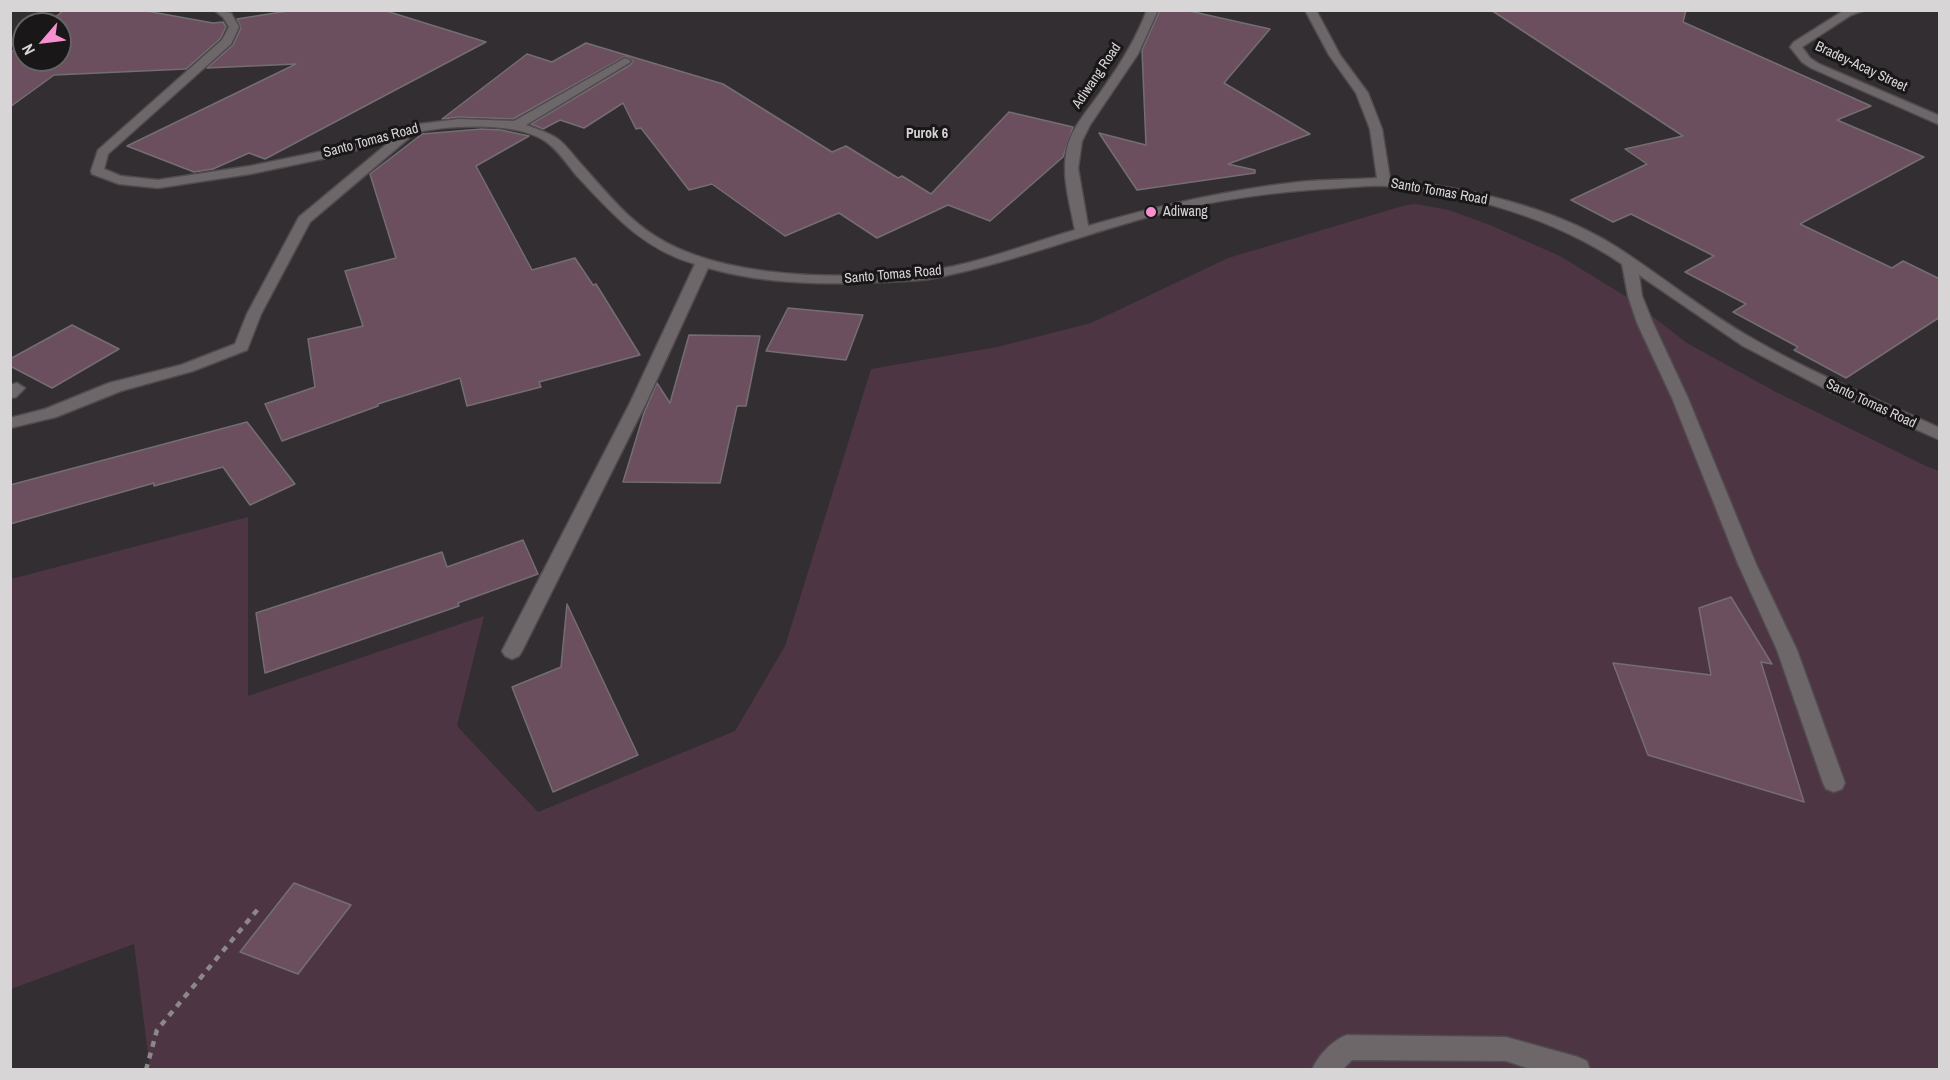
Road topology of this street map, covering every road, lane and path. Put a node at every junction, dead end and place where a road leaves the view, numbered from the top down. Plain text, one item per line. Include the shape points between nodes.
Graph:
1 (219, 10) edge
2 (1153, 10) edge
3 (1310, 10) edge
4 (1860, 10) edge
5 (1845, 12) edge
6 (625, 61) dead end
7 (1940, 121) edge
8 (516, 125) junction
9 (412, 129) junction
10 (1384, 182) junction
11 (1082, 233) junction
12 (1629, 262) junction
13 (702, 263) junction
14 (10, 423) edge
15 (1940, 435) edge
16 (512, 651) dead end
17 (1834, 783) dead end
18 (258, 909) dead end
19 (146, 1070) edge
20 (1324, 1070) edge
21 (1578, 1070) edge

1 - 9 street, Santo Tomas Road via 234,27 227,42 102,153 97,171 119,180 158,184 336,152
2 - 11 street, Adiwang Road via 1105,95 1081,125 1072,158
3 - 10 street via 1362,93 1376,129
4 - 5 street
5 - 7 street, Bradey-Acay Street via 1798,44 1799,52 1815,66
6 - 8 street
8 - 9 street, Santo Tomas Road via 459,123
8 - 13 street, Santo Tomas Road via 552,140 625,220 650,239
9 - 14 street via 304,220 254,314 242,346 187,368 115,387 50,413
10 - 11 street, Santo Tomas Road via 1300,186 1197,202
10 - 12 street, Santo Tomas Road via 1439,189 1513,207 1558,224
11 - 13 street, Santo Tomas Road via 926,275 832,280 777,276
12 - 15 street, Santo Tomas Road via 1748,343
12 - 17 street via 1645,323 1787,650
13 - 16 street via 638,404
18 - 19 path via 157,1030
20 - 21 street via 1347,1047 1506,1049

